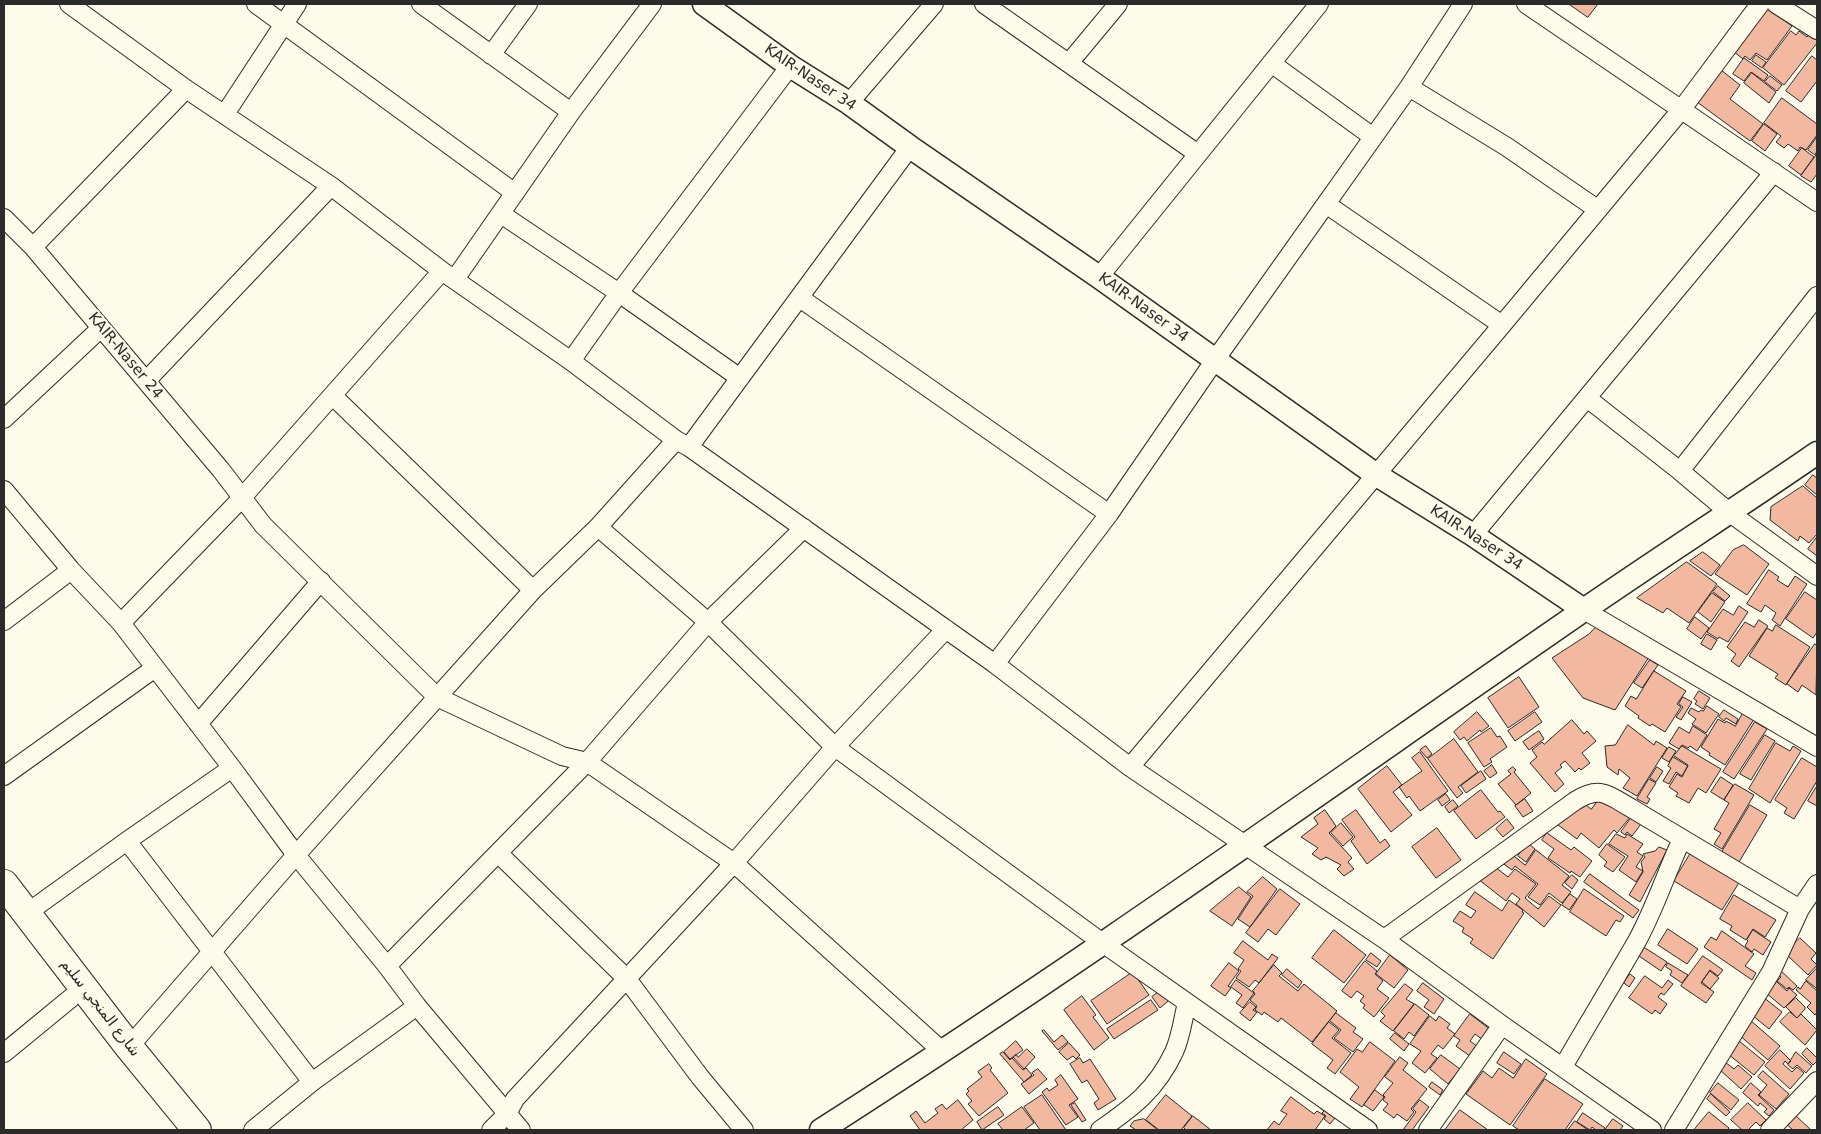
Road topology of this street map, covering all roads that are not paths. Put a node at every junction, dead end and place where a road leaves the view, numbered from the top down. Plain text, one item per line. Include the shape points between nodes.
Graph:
1 (69, 4) edge
2 (256, 4) edge
3 (297, 4) edge
4 (421, 4) edge
5 (528, 4) edge
6 (652, 4) edge
7 (704, 4) edge
8 (934, 4) edge
9 (984, 4) edge
10 (1118, 4) edge
11 (1319, 4) edge
12 (1463, 4) edge
13 (1526, 4) edge
14 (1760, 4) edge
15 (1776, 4) edge
16 (284, 25) junction
17 (1817, 30) edge
18 (491, 55) junction
19 (1068, 63) junction
20 (1271, 63) junction
21 (790, 66) junction
22 (1409, 87) junction
23 (186, 88) junction
24 (849, 103) junction
25 (1681, 110) junction
26 (571, 112) junction
27 (225, 114) junction
28 (1373, 137) junction
29 (910, 147) junction
30 (1198, 154) junction
31 (1774, 172) junction
32 (331, 186) junction
33 (515, 193) junction
34 (1817, 202) edge
35 (1326, 204) junction
36 (1597, 209) junction
37 (501, 214) junction
38 (4, 218) edge
39 (33, 247) junction
40 (448, 275) junction
41 (1099, 276) junction
42 (619, 293) junction
43 (1817, 296) edge
44 (800, 298) junction
45 (1502, 325) junction
46 (101, 328) junction
47 (1215, 360) junction
48 (571, 361) junction
49 (740, 378) junction
50 (146, 381) junction
51 (333, 396) junction
52 (1587, 398) junction
53 (4, 419) edge
54 (683, 444) junction
55 (1817, 453) edge
56 (1680, 471) junction
57 (1375, 474) junction
58 (4, 490) edge
59 (242, 496) junction
60 (1730, 513) junction
61 (1109, 514) junction
62 (598, 527) junction
63 (804, 528) junction
64 (1473, 535) junction
65 (71, 570) junction
66 (1817, 576) edge
67 (321, 581) junction
68 (534, 590) junction
69 (1584, 610) junction
70 (4, 621) edge
71 (708, 622) junction
72 (121, 623) junction
73 (946, 629) junction
74 (995, 664) junction
75 (155, 668) junction
76 (437, 697) junction
77 (198, 724) junction
78 (835, 747) junction
79 (1817, 747) edge
80 (587, 762) junction
81 (1130, 767) junction
82 (232, 768) junction
83 (4, 776) edge
84 (1682, 839) junction
85 (127, 840) junction
86 (1247, 845) junction
87 (498, 853) junction
88 (296, 855) junction
89 (734, 863) junction
90 (4, 884) edge
91 (1817, 884) edge
92 (1800, 909) junction
93 (15, 913) edge
94 (1384, 939) junction
95 (1104, 944) junction
96 (212, 950) junction
97 (387, 966) junction
98 (627, 979) junction
99 (71, 998) junction
100 (1187, 1002) junction
101 (417, 1006) junction
102 (1502, 1025) junction
103 (129, 1047) junction
104 (943, 1052) junction
105 (4, 1054) edge
106 (1563, 1067) junction
107 (1817, 1081) edge
108 (312, 1082) junction
109 (507, 1114) junction
110 (1357, 1127) edge
111 (177, 1130) edge
112 (197, 1130) edge
113 (253, 1130) edge
114 (491, 1130) edge
115 (521, 1130) edge
116 (744, 1130) edge
117 (821, 1130) edge
118 (1100, 1130) edge
119 (1428, 1130) edge
120 (1652, 1130) edge
121 (1674, 1130) edge
122 (1770, 1130) edge

1 - 23 street
2 - 16 street
3 - 16 street
4 - 18 street
5 - 18 street
6 - 26 street
7 - 21 street, KAIR-Naser 34
8 - 24 street
9 - 19 street
10 - 19 street
11 - 20 street
12 - 22 street
13 - 25 street
14 - 25 street
15 - 17 street
16 - 27 street
16 - 33 street
18 - 26 street
19 - 30 street
20 - 28 street
20 - 30 street
21 - 24 street, KAIR-Naser 34
21 - 42 street
22 - 28 street
22 - 36 street via 1507,146
23 - 27 street
23 - 39 street
24 - 29 street, KAIR-Naser 34
25 - 31 street
25 - 36 street
26 - 33 street
27 - 32 street
28 - 35 street
29 - 41 street, KAIR-Naser 34
29 - 44 street
30 - 41 street
31 - 34 street
31 - 52 street
32 - 40 street
32 - 50 street
33 - 37 street
35 - 45 street
35 - 47 street
36 - 45 street
37 - 40 street
37 - 42 street
38 - 39 street, KAIR-Naser 24
39 - 46 street, KAIR-Naser 24
40 - 48 street
40 - 51 street
41 - 47 street, KAIR-Naser 34
42 - 48 street
42 - 49 street
43 - 56 street
44 - 49 street
44 - 61 street
45 - 57 street
46 - 50 street, KAIR-Naser 24
46 - 53 street
47 - 57 street, KAIR-Naser 34
47 - 61 street
48 - 54 street
49 - 54 street
50 - 59 street, KAIR-Naser 24
51 - 59 street
51 - 68 street
52 - 56 street
52 - 64 street
54 - 62 street
54 - 63 street
55 - 60 street
56 - 60 street
57 - 64 street, KAIR-Naser 34
57 - 81 street
58 - 65 street
59 - 67 street, KAIR-Naser 24 via 274,537
59 - 72 street
60 - 66 street
60 - 69 street
61 - 74 street
62 - 68 street
62 - 71 street
63 - 71 street
63 - 73 street
64 - 69 street, KAIR-Naser 34
65 - 70 street
65 - 72 street
67 - 76 street, KAIR-Naser 24
67 - 77 street
68 - 76 street
69 - 79 street
69 - 86 street
71 - 78 street
71 - 80 street
72 - 75 street
73 - 74 street
73 - 78 street
74 - 81 street
75 - 77 street
75 - 83 street
76 - 80 street, KAIR-Naser 24 via 562,756
76 - 88 street
77 - 82 street
78 - 89 street
78 - 95 street
80 - 87 street
80 - 89 street
81 - 86 street
82 - 85 street
82 - 88 street
84 - 92 street
84 - 94 street via 1610,796 1589,793
84 - 106 street via 1637,940
85 - 93 street
85 - 96 street
86 - 94 street
86 - 95 street
87 - 97 street
87 - 98 street
88 - 96 street
88 - 97 street
89 - 98 street
89 - 104 street
90 - 93 main road, شارع المنجي سليم
91 - 92 street
92 - 121 street via 1771,972
93 - 99 main road, شارع المنجي سليم
93 - 103 main road, شارع المنجي سليم
94 - 102 street
95 - 100 street
95 - 104 street
96 - 103 street
96 - 108 street
97 - 101 street
98 - 109 street via 515,1098
98 - 116 street via 700,1078
99 - 105 street
99 - 111 main road, شارع المنجي سليم
100 - 110 street
100 - 118 street via 1174,1051 1156,1082 1142,1099
101 - 108 street
101 - 109 street
102 - 106 street
102 - 119 street
103 - 112 main road, شارع المنجي سليم
104 - 117 street
106 - 120 street
107 - 122 street
108 - 113 street
109 - 114 street
109 - 115 street

